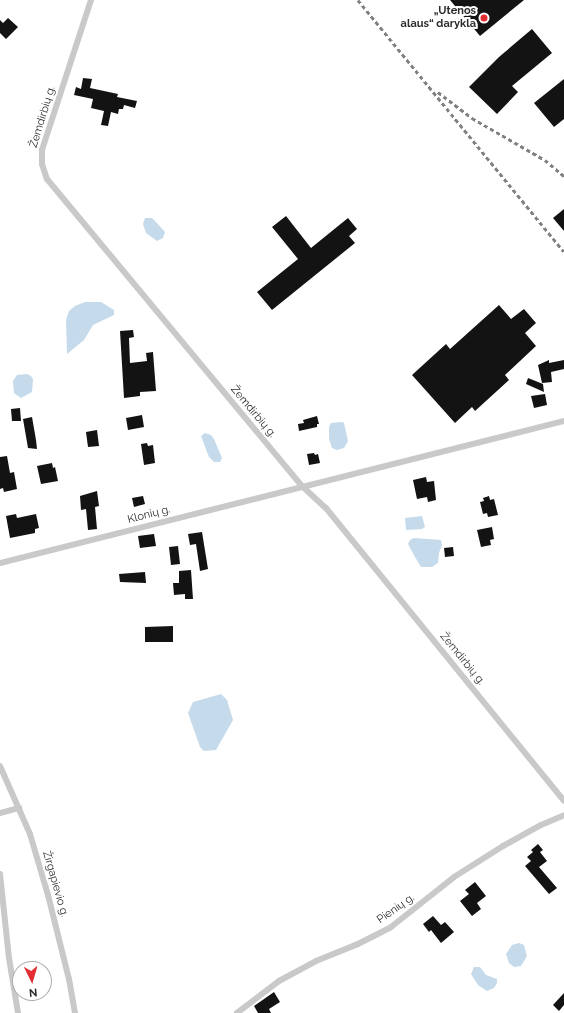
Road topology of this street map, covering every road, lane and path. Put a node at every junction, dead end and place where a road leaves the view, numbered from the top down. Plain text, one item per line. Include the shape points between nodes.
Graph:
1 (91, 0) edge
2 (564, 421) edge
3 (302, 486) junction
4 (0, 563) edge
5 (0, 766) edge
6 (564, 801) edge
7 (19, 808) junction
8 (0, 813) edge
9 (564, 815) edge
10 (0, 874) edge
11 (18, 1013) edge
12 (75, 1013) edge
13 (237, 1013) edge

1 - 3 street, Žemdirbių g. via 42,150 42,164 47,179
2 - 3 street, Klonių g.
3 - 4 street, Klonių g.
3 - 6 street, Žemdirbių g. via 326,508
5 - 7 street, Žirgapievio g.
7 - 8 street
7 - 12 street, Žirgapievio g. via 30,834 48,895 70,979
9 - 13 street, Pienių g. via 503,846 454,877 391,927 279,981
10 - 11 street

